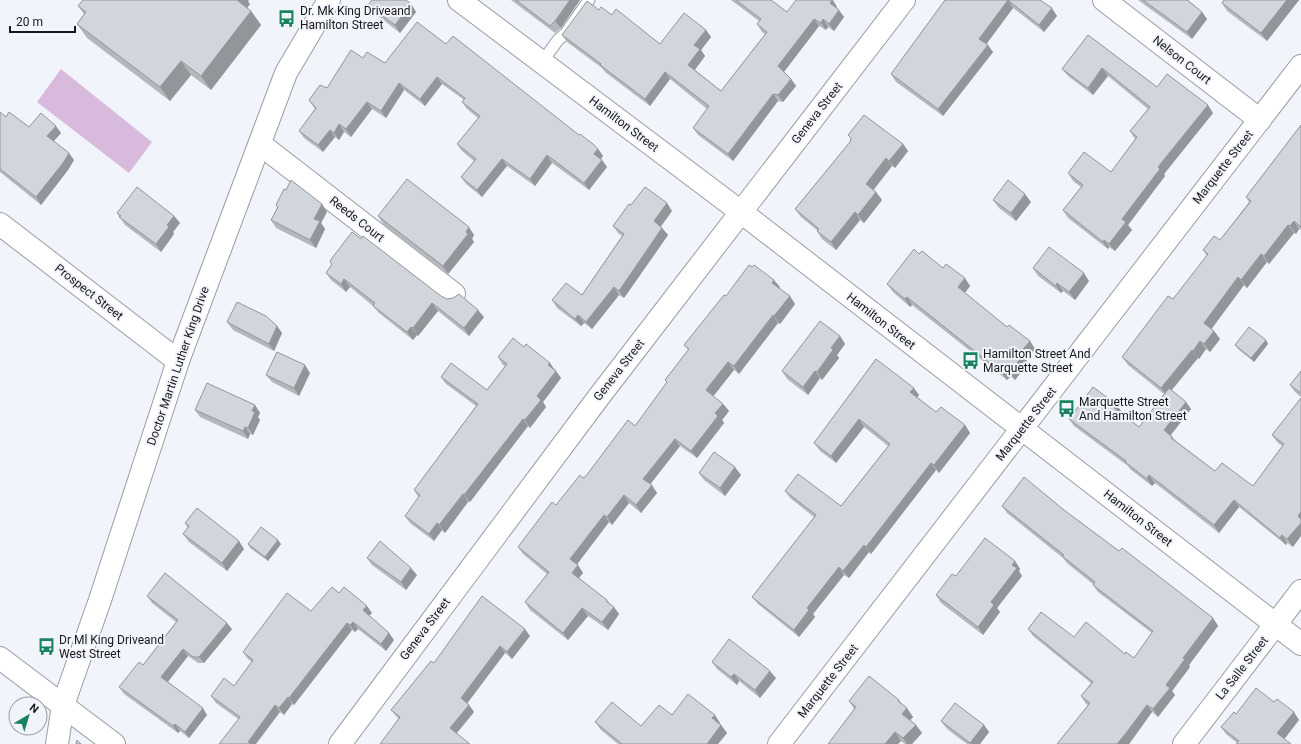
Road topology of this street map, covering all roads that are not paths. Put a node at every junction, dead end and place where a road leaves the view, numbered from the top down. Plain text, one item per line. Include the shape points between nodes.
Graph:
1 (329, 0) edge
2 (459, 0) edge
3 (589, 0) edge
4 (904, 0) edge
5 (1104, 0) edge
6 (542, 62) junction
7 (1301, 66) edge
8 (1260, 120) junction
9 (260, 144) junction
10 (740, 212) junction
11 (0, 224) edge
12 (454, 294) dead end
13 (178, 361) junction
14 (1022, 429) junction
15 (1301, 591) edge
16 (1276, 624) junction
17 (1301, 644) edge
18 (0, 658) edge
19 (64, 705) junction
20 (58, 744) edge
21 (114, 744) edge
22 (340, 744) edge
23 (779, 744) edge
24 (1184, 744) edge

1 - 9 street, Doctor Martin Luther King Drive via 286,73
2 - 6 street, Hamilton Street
3 - 6 lane
4 - 10 street, Geneva Street
5 - 8 street, Nelson Court
6 - 10 street, Hamilton Street
7 - 8 street, Marquette Street
8 - 14 street, Marquette Street
9 - 12 street, Reeds Court
9 - 13 street, Doctor Martin Luther King Drive
10 - 14 street, Hamilton Street
10 - 22 street, Geneva Street
11 - 13 street, Prospect Street
13 - 19 street, Doctor Martin Luther King Drive
14 - 16 street, Hamilton Street
14 - 23 street, Marquette Street
15 - 16 street, La Salle Street
16 - 17 street, Hamilton Street
16 - 24 street, La Salle Street
18 - 19 street
19 - 20 street, Doctor Martin Luther King Drive
19 - 21 street

